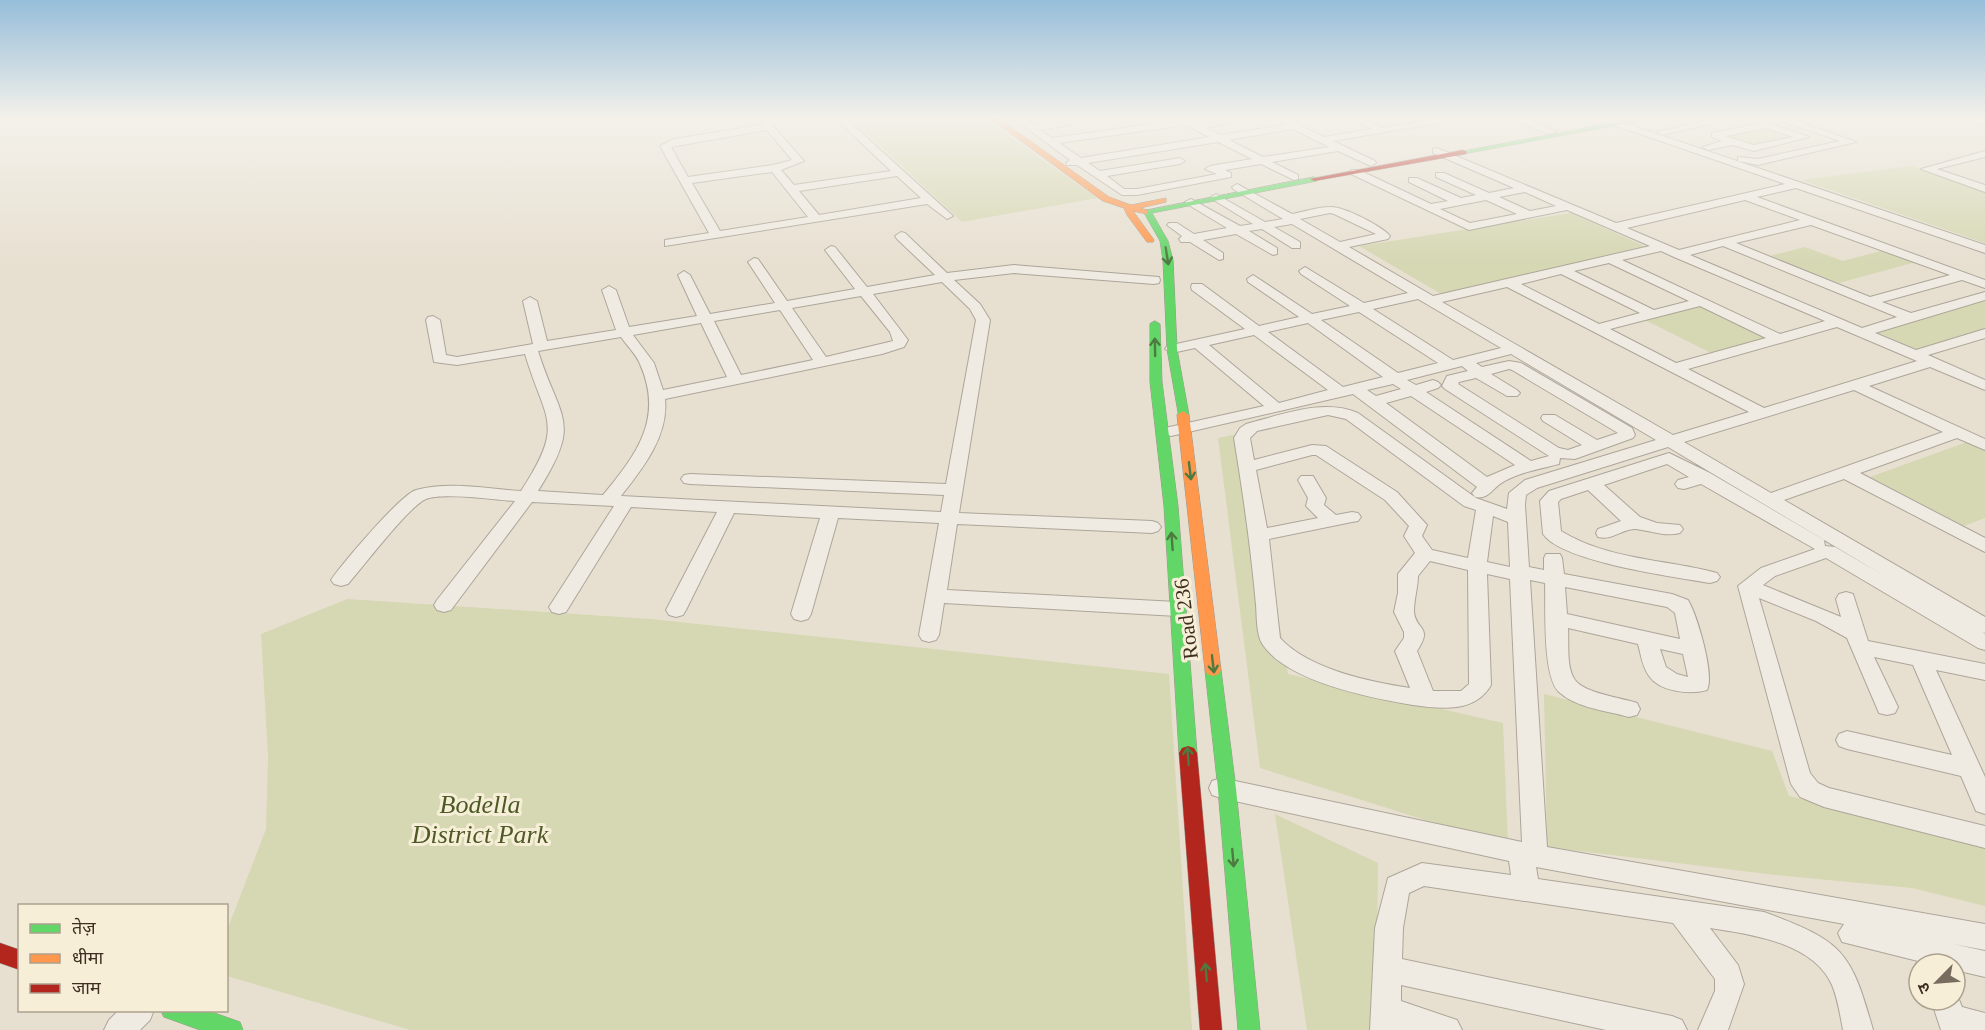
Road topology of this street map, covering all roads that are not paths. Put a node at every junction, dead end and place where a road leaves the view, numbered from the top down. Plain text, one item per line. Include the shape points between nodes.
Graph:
1 (676, 166) edge
2 (782, 166) edge
3 (891, 166) edge
4 (1060, 166) edge
5 (1068, 166) edge
6 (1077, 166) edge
7 (1085, 166) edge
8 (1095, 166) edge
9 (1096, 166) edge
10 (1135, 166) edge
11 (1228, 166) edge
12 (1274, 166) edge
13 (1289, 166) edge
14 (1354, 166) edge
15 (1384, 166) edge
16 (1471, 166) edge
17 (1746, 166) edge
18 (1938, 166) edge
19 (776, 168) junction
20 (1088, 168) junction
21 (1215, 168) junction
22 (1278, 168) junction
23 (1476, 168) junction
24 (1355, 172) junction
25 (899, 173) junction
26 (1227, 175) junction
27 (1440, 175) junction
28 (1294, 177) junction
29 (1413, 180) junction
30 (685, 181) junction
31 (1111, 184) junction
32 (1796, 184) junction
33 (1383, 186) junction
34 (1243, 188) junction
35 (791, 189) junction
36 (1525, 189) junction
37 (1985, 189) edge
38 (1488, 196) junction
39 (1744, 196) junction
40 (1216, 197) junction
41 (929, 200) junction
42 (1191, 202) junction
43 (1459, 202) junction
44 (1567, 207) junction
45 (1141, 208) junction
46 (1428, 208) junction
47 (1529, 215) junction
48 (947, 216) dead end
49 (1297, 217) junction
50 (816, 219) junction
51 (1500, 221) junction
52 (1812, 221) junction
53 (1173, 225) dead end
54 (1263, 226) junction
55 (1615, 227) junction
56 (1238, 230) junction
57 (716, 235) junction
58 (901, 236) dead end
59 (1188, 239) junction
60 (1357, 242) junction
61 (669, 243) dead end
62 (1725, 243) junction
63 (1296, 245) dead end
64 (1339, 246) junction
65 (1663, 248) junction
66 (1985, 249) edge
67 (831, 250) dead end
68 (1273, 251) dead end
69 (1678, 254) junction
70 (1218, 256) dead end
71 (1612, 260) junction
72 (754, 262) dead end
73 (1305, 271) dead end
74 (1564, 271) junction
75 (684, 275) dead end
76 (1962, 276) junction
77 (943, 278) junction
78 (1253, 279) dead end
79 (1512, 284) junction
80 (1985, 284) edge
81 (1154, 285) joint
82 (1197, 287) dead end
83 (609, 290) dead end
84 (863, 291) junction
85 (1985, 296) edge
86 (1428, 297) junction
87 (530, 301) dead end
88 (1870, 301) junction
89 (1702, 302) junction
90 (784, 305) junction
91 (1362, 308) junction
92 (1155, 311) dead end
93 (1652, 314) junction
94 (705, 318) junction
95 (1911, 318) junction
96 (1310, 319) junction
97 (433, 320) dead end
98 (1838, 322) junction
99 (1598, 328) junction
100 (1256, 331) junction
101 (624, 332) junction
102 (1862, 332) junction
103 (1985, 333) edge
104 (1778, 338) junction
105 (1966, 339) junction
106 (1198, 343) junction
107 (536, 347) junction
108 (1985, 347) edge
109 (1172, 349) junction
110 (1514, 349) junction
111 (1923, 358) junction
112 (822, 362) junction
113 (1457, 363) junction
114 (1674, 368) junction
115 (1478, 372) junction
116 (1395, 379) junction
117 (736, 380) junction
118 (1433, 385) dead end
119 (1855, 385) junction
120 (1985, 385) edge
121 (1347, 390) junction
122 (1414, 391) junction
123 (1512, 393) dead end
124 (658, 396) junction
125 (1374, 402) junction
126 (1276, 408) junction
127 (1764, 414) junction
128 (1231, 418) junction
129 (1549, 418) dead end
130 (1405, 426) junction
131 (1503, 427) dead end
132 (1185, 429) junction
133 (1246, 431) junction
134 (1382, 431) dead end
135 (1162, 432) junction
136 (1958, 432) junction
137 (1480, 435) junction
138 (1673, 442) junction
139 (1985, 445) edge
140 (1595, 446) junction
141 (1553, 460) dead end
142 (1246, 467) junction
143 (1528, 467) junction
144 (1845, 472) junction
145 (1570, 473) junction
146 (1704, 477) junction
147 (690, 479) dead end
148 (1307, 480) dead end
149 (1589, 483) junction
150 (1684, 484) dead end
151 (954, 490) junction
152 (526, 495) junction
153 (1483, 497) junction
154 (1771, 499) junction
155 (617, 501) junction
156 (728, 508) junction
157 (831, 511) junction
158 (950, 516) junction
159 (1352, 517) dead end
160 (1517, 519) junction
161 (1332, 521) junction
162 (1635, 522) junction
163 (1152, 527) dead end
164 (1985, 527) edge
165 (1674, 529) dead end
166 (1605, 533) dead end
167 (1259, 535) junction
168 (1964, 535) junction
169 (1816, 539) junction
170 (1985, 546) edge
171 (1424, 554) junction
172 (1477, 567) junction
173 (1554, 568) junction
174 (1520, 573) junction
175 (1710, 577) dead end
176 (341, 580) dead end
177 (1749, 586) junction
178 (937, 596) junction
179 (1846, 599) dead end
180 (444, 605) dead end
181 (559, 607) dead end
182 (1177, 609) junction
183 (676, 610) dead end
184 (801, 614) dead end
185 (1557, 619) junction
186 (1985, 626) edge
187 (929, 635) dead end
188 (1647, 639) junction
189 (1858, 640) junction
190 (1985, 643) edge
191 (1693, 649) junction
192 (1921, 659) junction
193 (1985, 672) edge
194 (1425, 699) junction
195 (1887, 707) dead end
196 (1629, 709) dead end
197 (1847, 740) dead end
198 (1970, 769) junction
199 (1190, 780) junction
200 (1227, 789) junction
201 (1985, 804) edge
202 (1985, 837) edge
203 (1528, 855) junction
204 (1526, 890) junction
205 (1681, 912) junction
206 (1852, 933) dead end
207 (1985, 937) edge
208 (1913, 952) edge
209 (0, 953) edge
210 (18, 959) edge
211 (1967, 962) edge
212 (1985, 964) edge
213 (1387, 969) junction
214 (139, 1012) edge
215 (175, 1012) edge
216 (1951, 1016) edge
217 (1386, 1021) edge
218 (1985, 1027) edge
219 (118, 1030) edge
220 (232, 1030) edge
221 (1211, 1030) edge
222 (1249, 1030) edge
223 (1448, 1030) edge
224 (1672, 1030) edge
225 (1713, 1030) edge
226 (1858, 1030) edge

1 - 30 street
2 - 19 street
3 - 25 street
4 - 45 street via 1106,199
5 - 45 street via 1110,196
6 - 20 street
7 - 20 street
8 - 20 street
9 - 20 street
10 - 20 street
11 - 21 street
12 - 22 street
13 - 22 street
14 - 28 street
15 - 24 street
16 - 23 street
17 - 32 street
18 - 37 street via 1926,169
19 - 30 street
19 - 35 street
20 - 31 street
21 - 26 street
21 - 31 street
22 - 28 street
23 - 27 street
23 - 36 street
24 - 33 street
24 - 34 street
25 - 35 street
25 - 41 street
26 - 31 street via 1137,192 1122,192
26 - 34 street
27 - 29 street
27 - 38 street
28 - 34 street
29 - 33 street
29 - 43 street
30 - 57 street
32 - 39 street
32 - 66 street
33 - 46 street
34 - 40 street
34 - 45 street
34 - 49 street
35 - 50 street
36 - 38 street
36 - 44 street
38 - 43 street
38 - 47 street
39 - 52 street
39 - 55 street
40 - 42 street
40 - 54 street
41 - 48 street
41 - 50 street
42 - 45 street
42 - 56 street
43 - 46 street
43 - 51 street
44 - 47 street
44 - 55 street
45 - 81 street via 1129,214 1150,240
45 -> 109 street, Road 236 via 1164,241
46 - 51 street via 1464,226
47 - 51 street
49 - 54 street
49 - 60 street
49 - 60 street via 1329,210 1343,213 1384,236
49 - 64 street
50 - 57 street
52 - 62 street
52 - 76 street
53 - 59 street
54 - 56 street
54 - 63 street
55 - 65 street
56 - 59 street
56 - 68 street
57 - 61 street
58 - 77 street
59 - 70 street
60 - 64 street
62 - 69 street
62 - 88 street
64 - 86 street
65 - 69 street
65 - 71 street
67 - 84 street
69 - 98 street
71 - 74 street
71 - 89 street
72 - 90 street
73 - 91 street
74 - 79 street
74 - 93 street
75 - 94 street
76 - 80 street
76 - 88 street
77 - 81 street via 1014,269
77 - 84 street
77 - 151 street via 975,307 983,320
78 - 96 street
79 - 86 street
79 - 99 street
82 - 100 street
83 - 101 street
84 - 90 street
84 - 112 street via 897,331 899,344
85 - 95 street
86 - 91 street
86 - 110 street
87 - 107 street
88 - 95 street
89 - 93 street
89 - 104 street
90 - 94 street
90 - 112 street
91 - 96 street
91 - 113 street
135 -> 92 street via 1156,382
93 - 99 street
94 - 101 street
94 - 117 street
95 - 102 street
96 - 100 street
96 - 116 street
97 - 107 street via 439,359 446,361
98 - 102 street
98 - 104 street
99 - 114 street
100 - 106 street
100 - 121 street
101 - 107 street
101 - 124 street via 647,363
102 - 111 street
103 - 105 street
104 - 114 street
105 - 108 street
105 - 111 street
106 - 109 street
106 - 126 street
107 - 152 street via 557,435 546,463
109 - 132 street, Road 236
110 - 113 street
110 - 138 street
111 - 119 street
111 - 120 street
112 - 117 street
113 - 115 street
113 - 116 street
114 - 127 street
115 - 123 street
115 - 140 street via 1452,379 1450,386 1554,452 1569,454
115 - 140 street via 1516,366 1626,431 1622,438
116 - 121 street
116 - 122 street
117 - 124 street
118 - 122 street
119 - 127 street
119 - 136 street
121 - 125 street
121 - 126 street
122 - 125 street
122 - 137 street
124 - 155 street via 654,433
125 - 130 street
126 - 128 street
127 - 138 street
128 - 132 street
128 - 133 street
129 - 140 street
130 - 134 street
130 - 153 street
131 - 137 street
132 - 135 street
132 -> 200 street, Road 236
133 - 142 street via 1242,438
133 - 153 street via 1328,410 1340,411 1458,494
182 -> 135 street
136 - 139 street
136 - 144 street
137 - 143 street
138 - 145 street
138 - 154 street
141 - 143 street
142 - 167 street
142 - 171 street via 1320,450 1391,496 1414,518 1418,525 1413,536
143 - 153 street via 1497,478
144 - 154 street
144 - 168 street
145 - 149 street
145 - 160 street via 1522,488 1517,498
146 - 149 street via 1669,458
146 - 150 street
146 - 169 street
147 - 151 street
148 - 161 street via 1317,498 1315,506
149 - 162 street
149 - 175 street via 1555,495 1549,501 1552,534 1562,542 1583,551
151 - 158 street
152 - 155 street
152 - 176 street via 438,491 418,495
152 - 180 street
153 - 160 street
153 - 172 street
154 - 169 street
155 - 156 street
155 - 181 street
156 - 157 street
156 - 183 street
157 - 158 street
157 - 184 street
158 - 163 street
158 - 178 street
159 - 161 street
160 - 174 street
161 - 167 street
162 - 165 street via 1656,530
162 - 166 street
164 - 168 street
167 - 194 street via 1270,640 1278,650 1328,676
168 - 170 street
169 - 177 street
169 - 186 street via 1847,544
169 - 190 street
171 - 172 street
171 - 194 street via 1408,574 1404,612 1414,632 1407,658
172 - 174 street
172 - 194 street via 1480,685 1474,694 1460,699
173 - 174 street
173 - 185 street
173 - 191 street via 1681,605
174 - 203 street
177 - 189 street via 1823,616
177 - 202 street via 1799,777 1809,790
178 - 182 street
178 - 187 street
179 - 189 street
199 -> 182 street
185 - 188 street
185 - 196 street via 1560,671 1566,686
188 - 191 street
188 - 191 street via 1657,674 1664,680 1693,686 1699,684 1699,677
189 - 192 street
189 - 195 street
192 - 193 street
192 - 198 street
197 - 198 street
198 - 201 street
199 - 200 street
221 -> 199 street
200 - 203 street
200 -> 222 street, Road 236
203 - 204 street
203 - 207 street
204 - 205 street
204 - 213 street via 1422,874 1397,886
205 - 225 street via 1728,974 1730,984
205 - 226 street via 1764,924 1805,942 1830,959 1845,982
206 - 208 street
209 - 210 street
211 - 212 street
213 - 217 street
213 - 224 street
214 - 219 street
215 - 220 street
216 - 218 street
217 - 223 street

